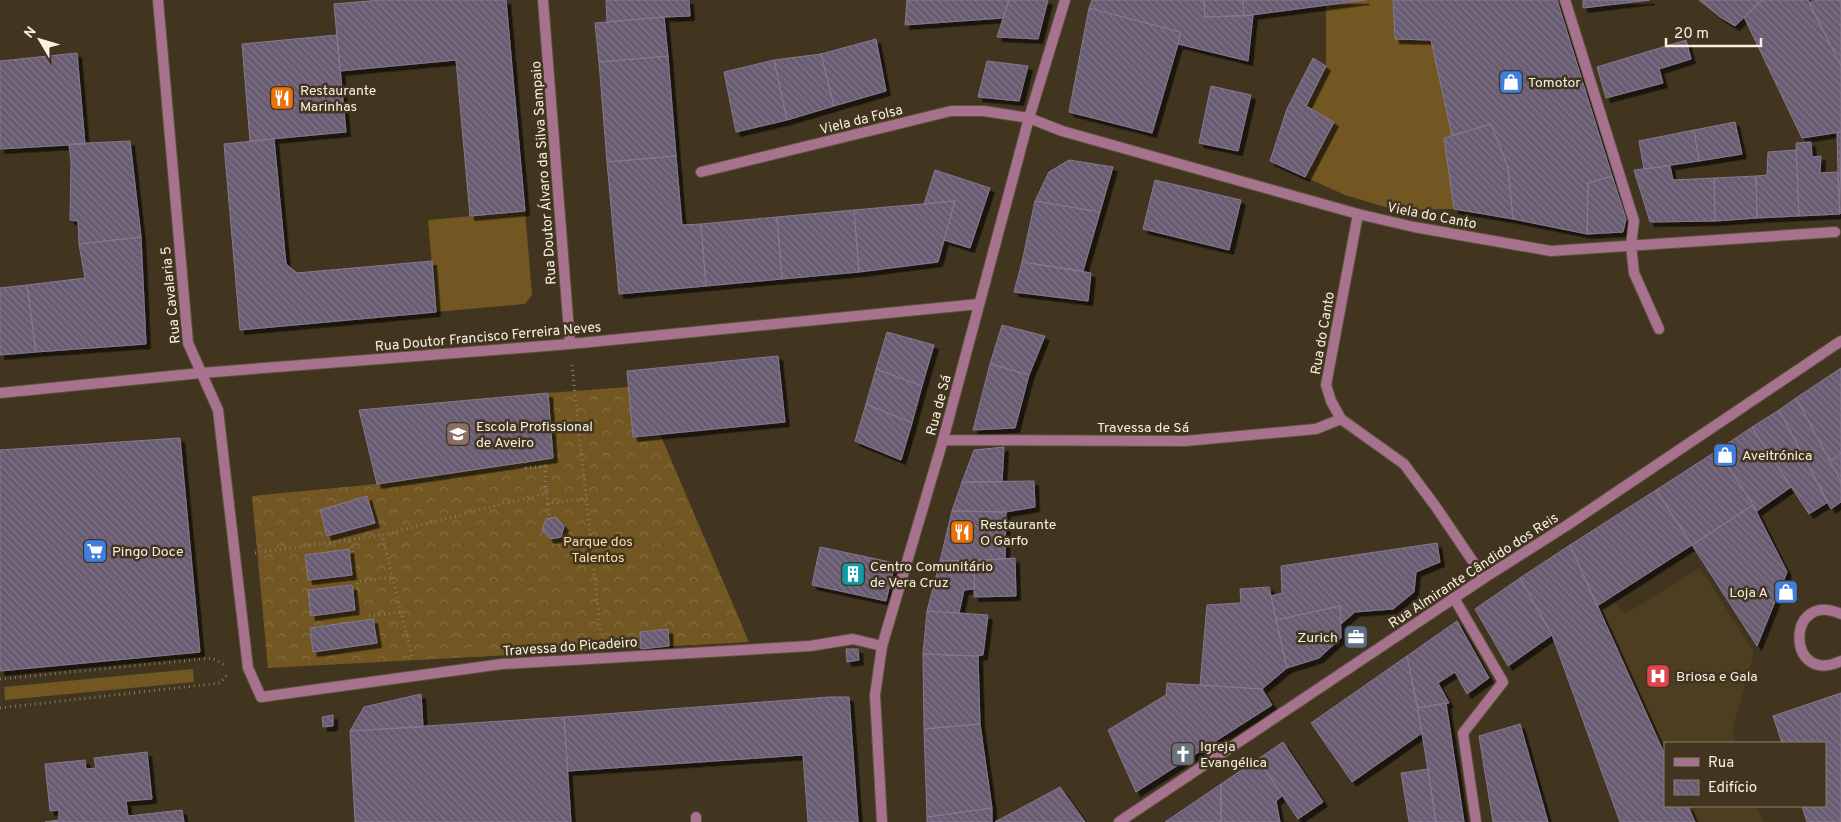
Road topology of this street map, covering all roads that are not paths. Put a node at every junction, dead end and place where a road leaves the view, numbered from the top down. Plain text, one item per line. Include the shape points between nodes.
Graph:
1 (158, 0) edge
2 (543, 0) edge
3 (1065, 0) edge
4 (1565, 0) edge
5 (1029, 118) junction
6 (701, 172) dead end
7 (1358, 214) junction
8 (1838, 231) edge
9 (1631, 245) junction
10 (979, 304) junction
11 (1659, 329) dead end
12 (1841, 341) edge
13 (570, 344) junction
14 (201, 373) junction
15 (0, 393) edge
16 (1341, 419) junction
17 (943, 440) junction
18 (1484, 578) junction
19 (1454, 598) junction
20 (1841, 614) edge
21 (882, 646) junction
22 (1841, 661) edge
23 (261, 697) joint
24 (882, 822) edge
25 (1118, 822) edge
26 (1476, 822) edge

1 - 14 street, Rua Cavalaria 5 via 188,343
2 - 13 street, Rua Doutor Álvaro da Silva Sampaio
3 - 5 street, Rua de Sá
4 - 9 street via 1634,221
5 - 6 street, Viela da Folsa via 984,111 951,111
5 - 7 street, Viela do Canto via 1062,131
5 - 10 street, Rua de Sá
7 - 9 street, Viela do Canto via 1550,251
7 - 16 street, Rua do Canto via 1326,385
8 - 9 street, Viela do Canto
9 - 11 street via 1634,274
10 - 13 street, Rua Doutor Francisco Ferreira Neves
10 - 17 street, Rua de Sá
12 - 18 street, Rua Almirante Cândido dos Reis
13 - 14 street, Rua Doutor Francisco Ferreira Neves
14 - 15 street, Rua Doutor Francisco Ferreira Neves
14 - 23 street, Rua Cavalaria 5 via 218,410 248,668
16 - 17 street, Travessa de Sá via 1316,430 1185,441
16 - 18 street, Rua do Canto via 1404,464
17 - 21 street, Rua de Sá
18 - 19 street, Rua Almirante Cândido dos Reis
19 - 25 street, Rua Almirante Cândido dos Reis
19 - 26 street via 1503,682 1463,733
20 - 22 street via 1823,609 1814,612 1806,618 1798,634 1801,651 1814,663 1823,665
21 - 23 street, Travessa do Picadeiro via 853,639 810,646 502,664
21 - 24 street, Rua de Sá via 875,695

